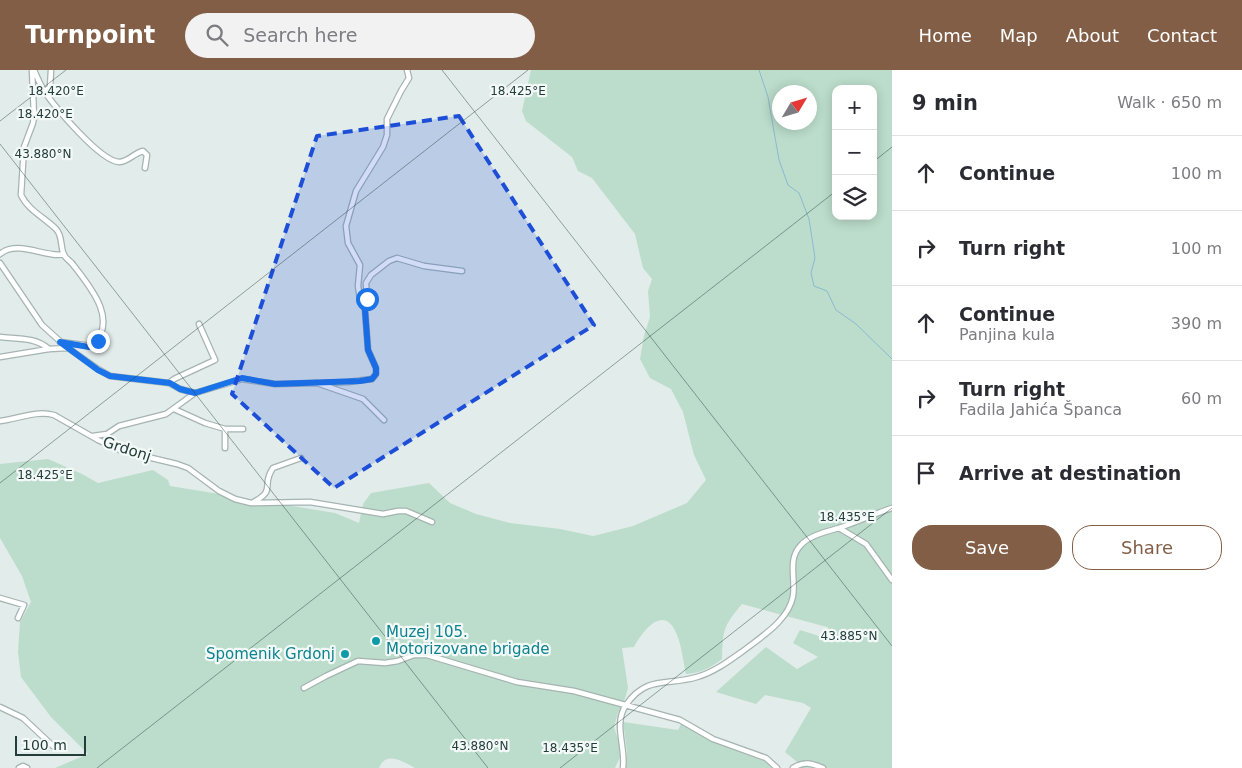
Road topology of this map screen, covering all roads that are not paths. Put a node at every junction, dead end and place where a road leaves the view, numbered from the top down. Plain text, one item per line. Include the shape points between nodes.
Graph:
1 (33, 70) edge
2 (51, 70) edge
3 (407, 70) edge
4 (45, 91) junction
5 (145, 168) dead end
6 (0, 254) edge
7 (64, 254) junction
8 (0, 263) edge
9 (462, 271) dead end
10 (365, 310) junction
11 (199, 324) dead end
12 (0, 337) edge
13 (60, 342) junction
14 (68, 348) junction
15 (49, 349) junction
16 (0, 357) edge
17 (170, 383) junction
18 (317, 383) junction
19 (195, 393) junction
20 (174, 409) junction
21 (384, 420) dead end
22 (0, 421) edge
23 (225, 429) junction
24 (243, 429) dead end
25 (92, 436) junction
26 (225, 448) dead end
27 (301, 458) dead end
28 (251, 503) junction
29 (892, 508) edge
30 (432, 522) dead end
31 (839, 528) junction
32 (892, 580) edge
33 (0, 598) edge
34 (18, 618) dead end
35 (304, 688) dead end
36 (626, 705) junction
37 (0, 707) edge
38 (53, 746) dead end
39 (18, 768) edge
40 (27, 768) edge
41 (623, 768) edge
42 (777, 768) edge
43 (793, 768) edge
44 (823, 768) edge

1 - 4 street
1 - 7 street via 34,116 24,148 21,195 58,231
2 - 4 street via 50,87
3 - 10 street via 409,78 387,119 387,135 356,191 346,226 348,243 360,266 358,286
4 - 5 street via 64,117 103,156 120,162 143,151 147,155
6 - 7 street via 18,249
7 - 13 street via 102,308 104,321 98,341 92,346
8 - 13 street via 42,325
9 - 10 street via 424,266 397,258 389,261 366,282
10 - 18 street via 368,350 376,374 372,379
11 - 17 street via 214,360
12 - 15 street via 32,340
13 - 14 street
14 - 15 street
14 - 17 street via 110,376
15 - 16 street
17 - 19 street
18 - 19 street via 275,384 242,378
18 - 21 street via 363,399
19 - 20 street
20 - 23 street
20 - 25 street via 119,426 108,434
22 - 25 street, Grdonj via 46,413
23 - 24 street
23 - 26 street
25 - 28 street, Grdonj via 122,451 188,468 235,500
27 - 28 street via 273,468 266,493
28 - 30 street, Grdonj via 310,502 383,514 406,511
29 - 31 street
31 - 32 street via 866,544
31 - 36 street via 807,539 795,552 793,596 776,625 706,674 644,687
33 - 34 street via 24,605
35 - 36 street via 358,661 385,663 420,654 517,682 574,691
36 - 41 street via 619,723
36 - 42 street via 680,720 713,739 766,758
37 - 38 street via 23,718
39 - 40 street
43 - 44 street via 809,763

